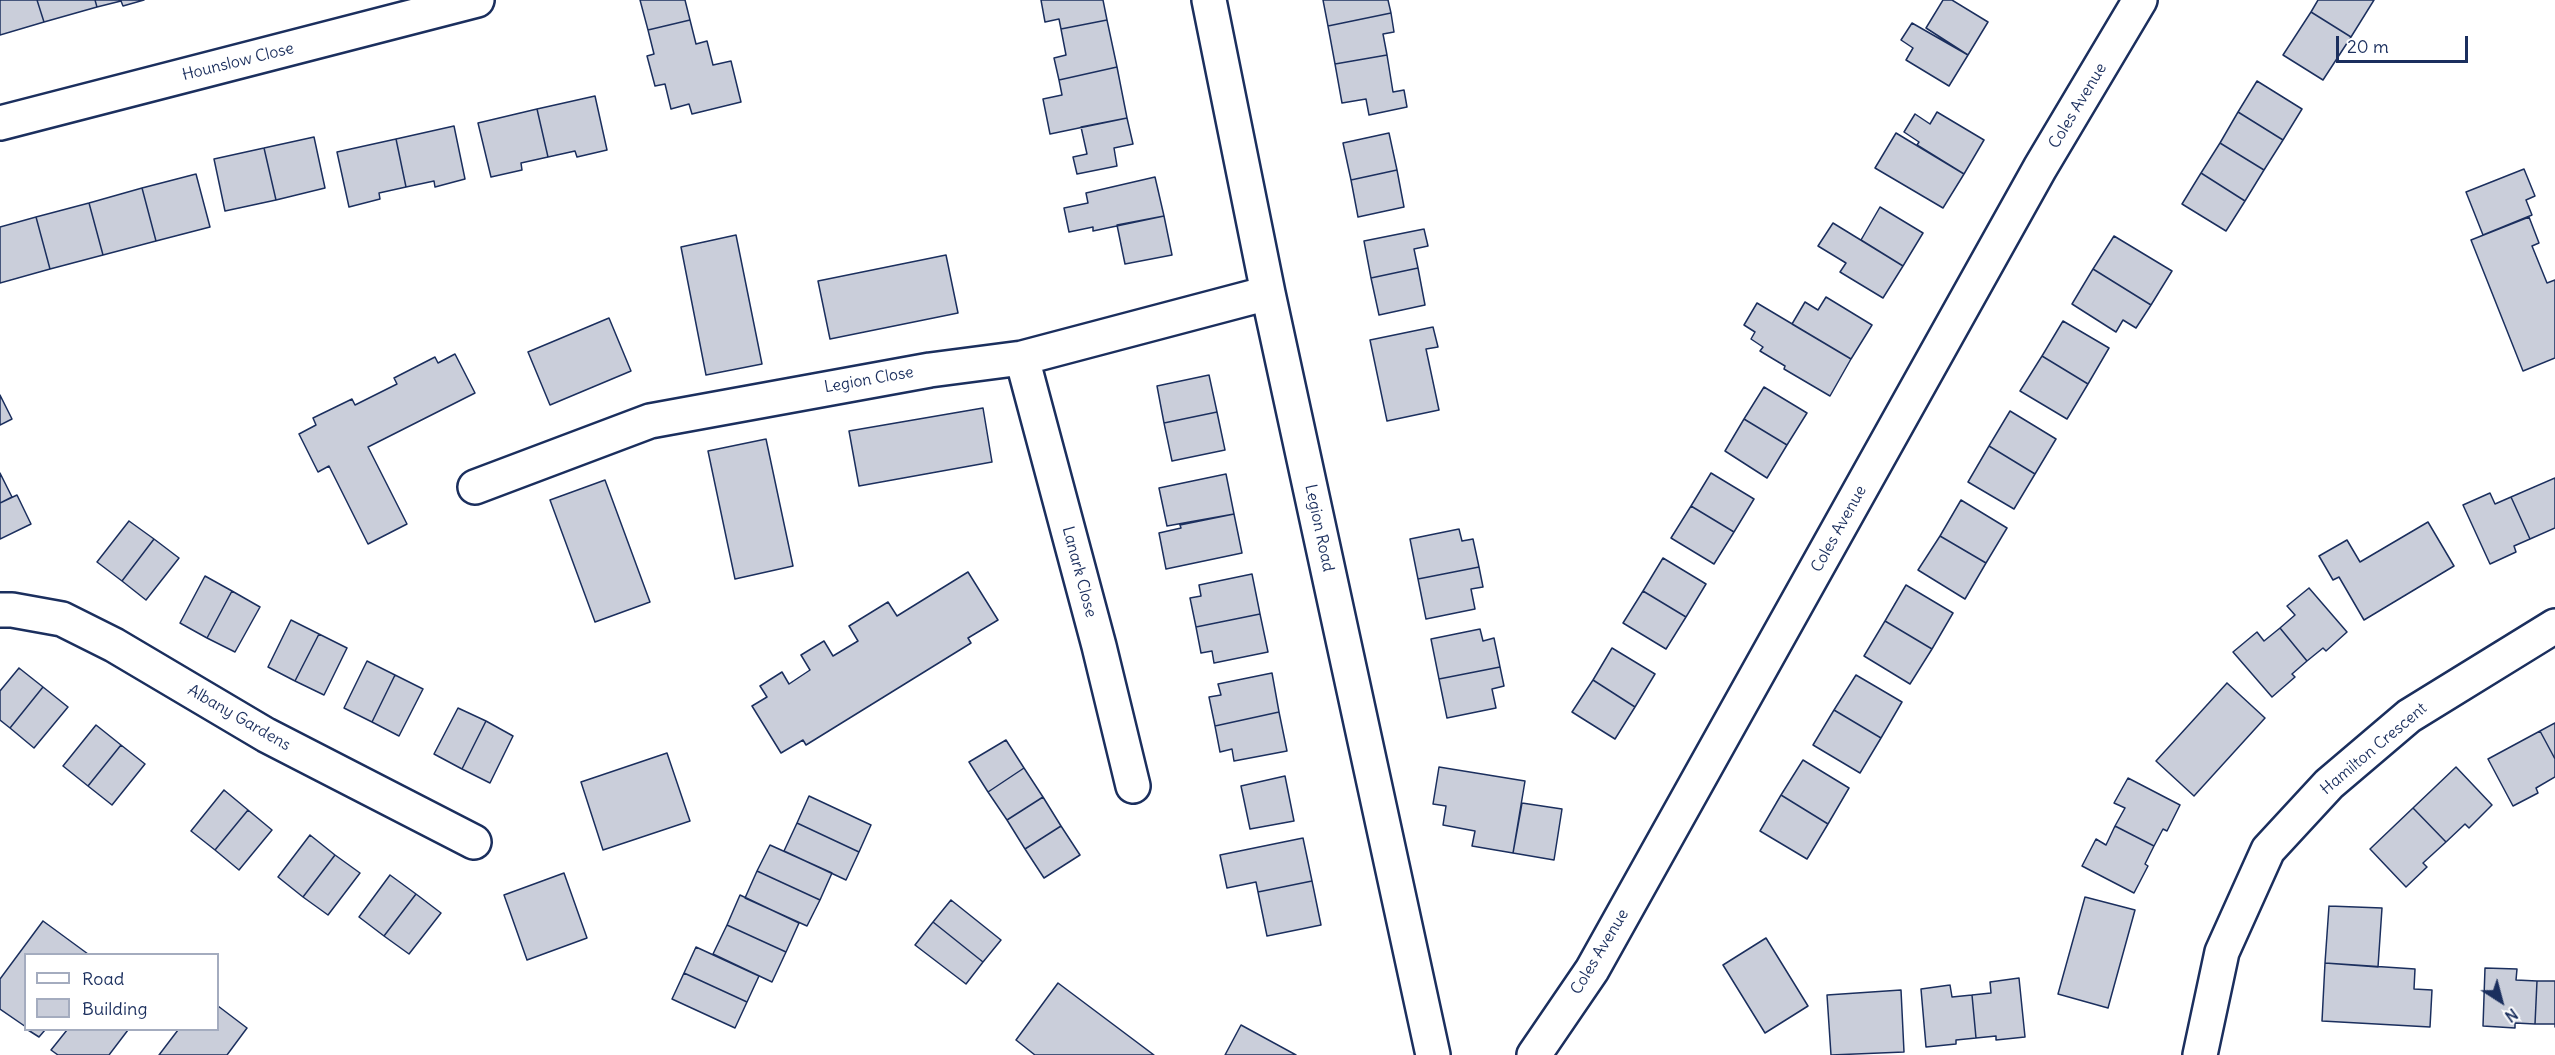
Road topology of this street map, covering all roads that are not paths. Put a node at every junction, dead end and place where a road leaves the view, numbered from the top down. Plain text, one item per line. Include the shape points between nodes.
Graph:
1 (477, 0) edge
2 (1209, 0) edge
3 (2140, 0) edge
4 (0, 123) edge
5 (1268, 293) junction
6 (1022, 358) junction
7 (475, 487) dead end
8 (0, 610) edge
9 (2555, 626) edge
10 (1133, 786) dead end
11 (474, 842) dead end
12 (1433, 1055) edge
13 (1534, 1055) edge
14 (2200, 1055) edge

1 - 4 street, Hounslow Close
2 - 5 street, Legion Road
3 - 13 street, Coles Avenue via 2040,168 1592,970
5 - 6 street, Legion Close
5 - 12 street, Legion Road
6 - 7 street, Legion Close via 918,372 650,421
6 - 10 street, Lanark Close
8 - 11 street, Albany Gardens via 62,619 114,645 266,735
9 - 14 street, Hamilton Crescent via 2409,716 2329,784 2268,850 2222,952

